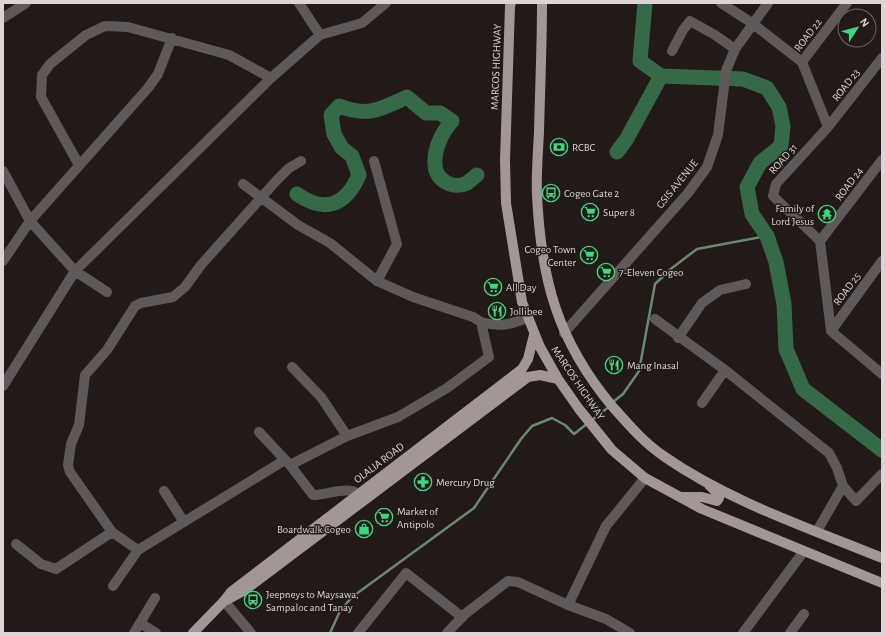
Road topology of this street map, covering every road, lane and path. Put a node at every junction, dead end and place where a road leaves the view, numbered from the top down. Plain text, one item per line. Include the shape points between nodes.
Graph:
1 (26, 3) edge
2 (299, 3) edge
3 (386, 3) edge
4 (511, 3) edge
5 (542, 3) edge
6 (721, 3) edge
7 (768, 3) edge
8 (847, 3) edge
9 (3, 18) edge
10 (752, 23) junction
11 (320, 35) junction
12 (172, 38) junction
13 (735, 49) junction
14 (672, 51) dead end
15 (882, 58) edge
16 (802, 62) junction
17 (271, 78) junction
18 (828, 127) junction
19 (882, 160) edge
20 (301, 161) dead end
21 (374, 161) dead end
22 (79, 165) junction
23 (3, 171) edge
24 (244, 184) dead end
25 (262, 198) junction
26 (30, 221) junction
27 (820, 241) junction
28 (3, 261) edge
29 (882, 262) edge
30 (75, 271) junction
31 (377, 281) junction
32 (746, 284) dead end
33 (107, 292) dead end
34 (527, 318) junction
35 (655, 319) dead end
36 (481, 322) junction
37 (831, 331) junction
38 (564, 332) junction
39 (534, 335) junction
40 (678, 338) junction
41 (292, 367) dead end
42 (725, 370) junction
43 (880, 370) edge
44 (558, 379) junction
45 (3, 386) edge
46 (702, 403) dead end
47 (259, 432) dead end
48 (347, 436) junction
49 (288, 462) junction
50 (882, 474) edge
51 (645, 478) junction
52 (704, 480) junction
53 (843, 486) junction
54 (164, 491) dead end
55 (362, 496) junction
56 (678, 497) junction
57 (184, 522) junction
58 (817, 531) junction
59 (112, 532) junction
60 (16, 544) dead end
61 (138, 550) junction
62 (804, 551) junction
63 (882, 558) edge
64 (882, 583) edge
65 (113, 586) dead end
66 (155, 598) dead end
67 (224, 601) junction
68 (568, 605) junction
69 (804, 614) dead end
70 (464, 616) junction
71 (140, 623) junction
72 (134, 633) edge
73 (156, 633) edge
74 (193, 633) edge
75 (251, 633) edge
76 (358, 633) edge
77 (447, 633) edge
78 (630, 633) edge
79 (744, 633) edge
80 (790, 633) edge

1 - 9 street
2 - 11 street
3 - 11 street via 362,23
4 - 34 main road, MARCOS HIGHWAY via 505,160 506,203 513,256
5 - 38 main road, MARCOS HIGHWAY via 537,193 546,275
6 - 10 street
7 - 10 street, GSIS AVENUE
8 - 16 street, ROAD 22
10 - 13 street, GSIS AVENUE
10 - 16 street
11 - 17 street
12 - 17 street via 229,55
12 - 22 street via 158,74 148,88
12 - 22 street via 128,27 106,26 86,35 50,64 42,75 41,97
13 - 14 street via 690,21 682,30
13 - 38 street, GSIS AVENUE via 726,71 718,135 707,167 688,193
15 - 18 street, ROAD 23
16 - 18 street
17 - 30 street
18 - 27 street, ROAD 31 via 776,184 773,196
19 - 27 street, ROAD 24
20 - 25 street via 281,175
21 - 31 street via 398,244
22 - 26 street
23 - 26 street
24 - 25 street
25 - 31 street via 298,225 330,243
25 - 59 street via 201,265 185,287 173,297 141,302 135,306 107,350 85,375 79,425 71,444 68,465 70,472
26 - 28 street
26 - 30 street
27 - 37 street
29 - 37 street, ROAD 25
30 - 33 street
30 - 45 street
31 - 36 street
32 - 40 street via 720,290 702,303
34 - 36 street via 496,326
34 - 39 main road, MARCOS HIGHWAY
35 - 40 street
36 - 48 street via 489,357 447,388 398,417
37 - 43 street
38 - 52 main road, MARCOS HIGHWAY via 580,363 608,402 637,434 664,457
39 - 44 main road, MARCOS HIGHWAY
39 - 55 main road, OLALIA ROAD via 528,359 522,369
40 - 42 street
41 - 48 street via 321,397
42 - 46 street
42 - 53 street via 829,453
44 - 51 main road, MARCOS HIGHWAY via 612,450
44 - 55 main road, OLALIA ROAD via 540,375 528,377
47 - 49 street
48 - 49 street
49 - 55 street via 313,495 347,490
49 - 57 street
50 - 53 street via 856,501
51 - 56 main road, MARCOS HIGHWAY
51 - 68 street via 606,526
52 - 56 main road via 719,495 717,501 702,497
52 - 58 main road, MARCOS HIGHWAY via 758,507
53 - 58 street
54 - 57 street
55 - 67 main road, OLALIA ROAD via 245,590
56 - 62 main road, MARCOS HIGHWAY via 702,510
57 - 61 street
58 - 63 main road, MARCOS HIGHWAY
59 - 60 street via 56,569 41,564
59 - 61 street
61 - 65 street
62 - 64 main road, MARCOS HIGHWAY
62 - 79 street
66 - 71 street
67 - 74 main road, OLALIA ROAD
67 - 75 street
68 - 70 street via 518,582 508,581
68 - 78 street via 606,619
69 - 80 street
70 - 76 street via 406,573
70 - 77 street
71 - 72 street
71 - 73 street

